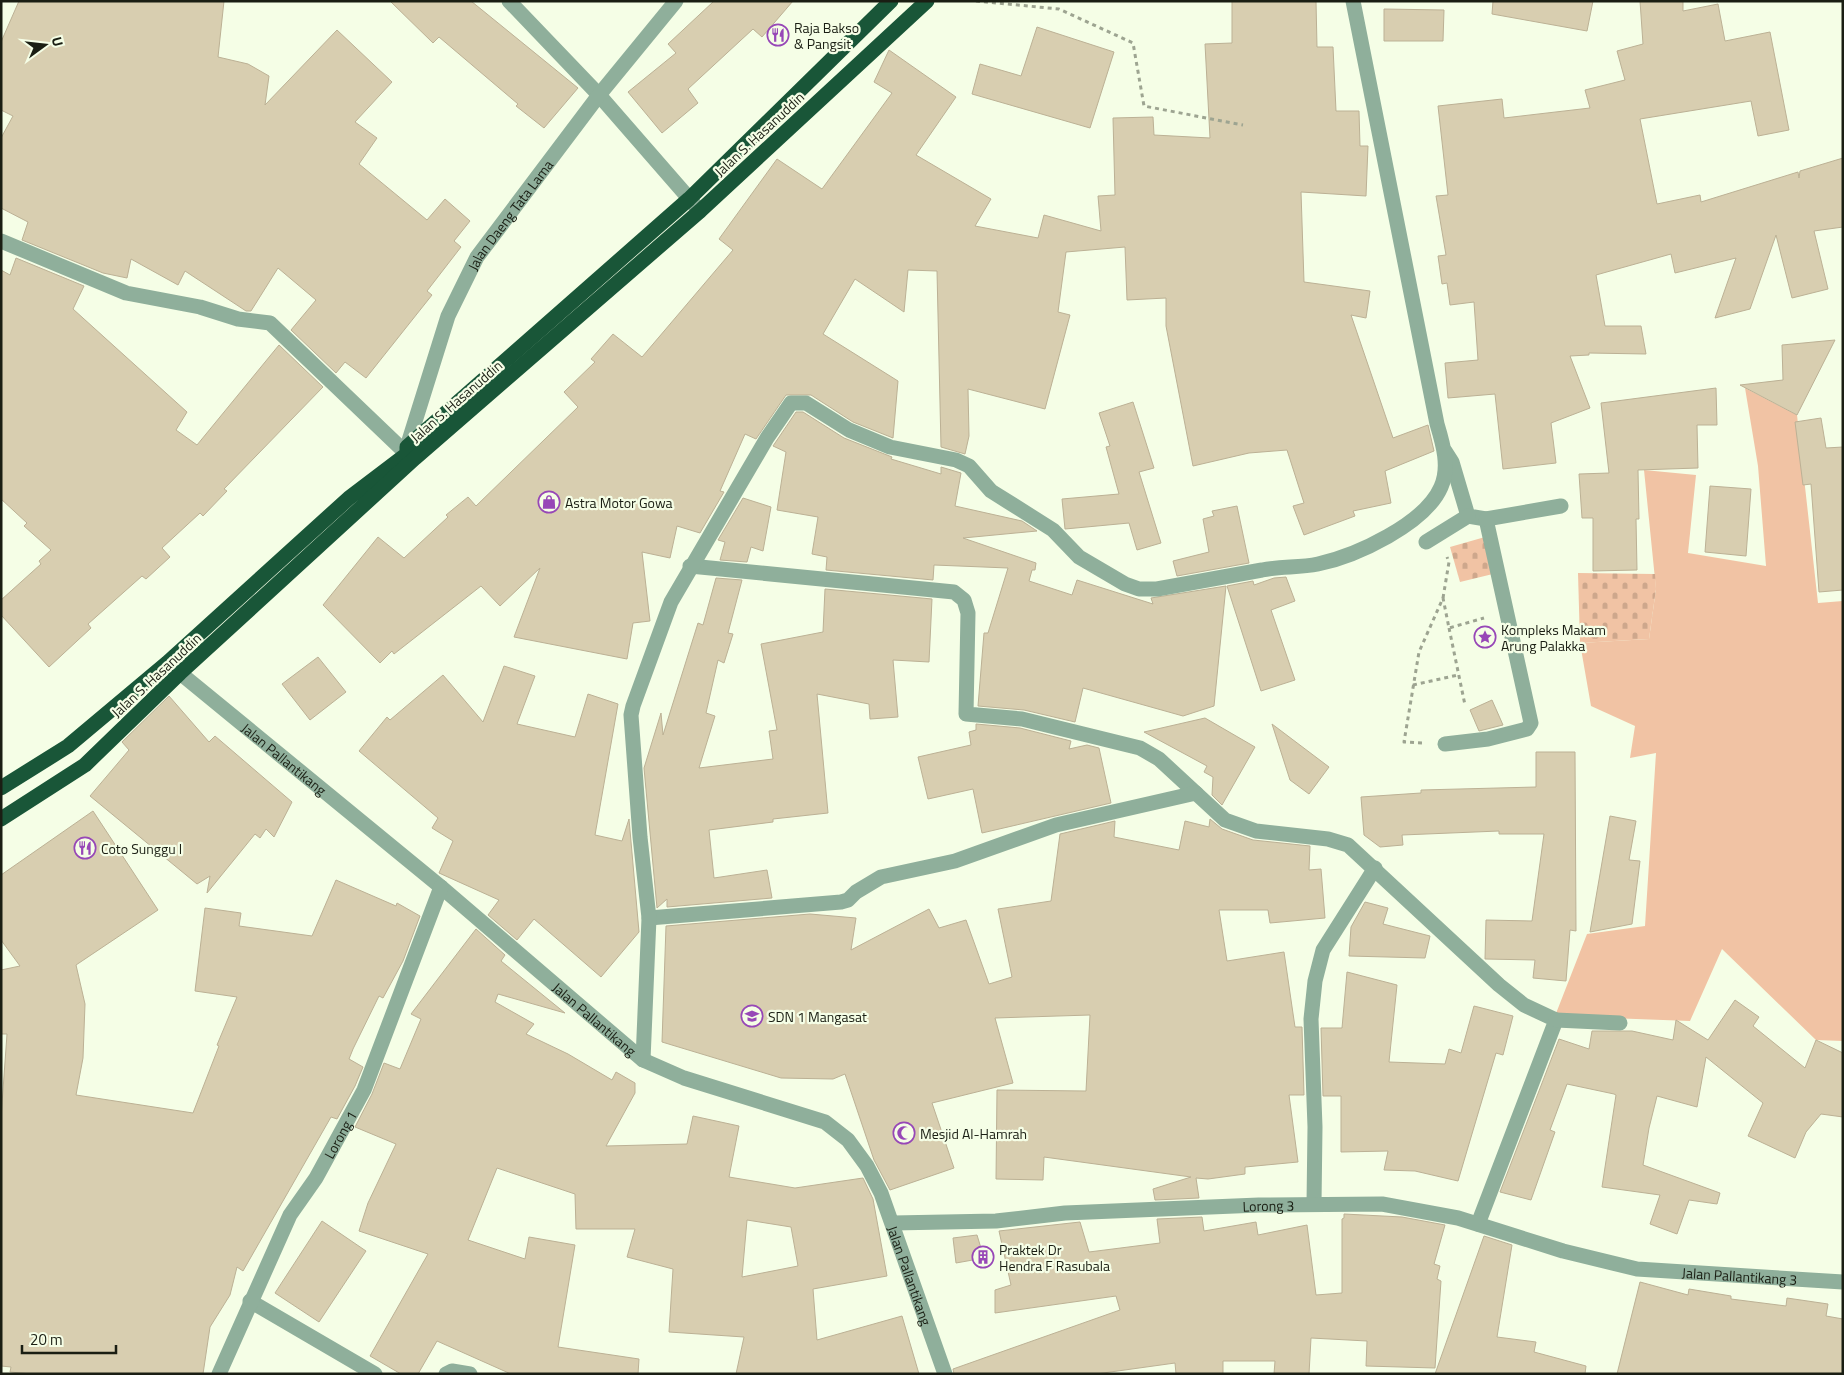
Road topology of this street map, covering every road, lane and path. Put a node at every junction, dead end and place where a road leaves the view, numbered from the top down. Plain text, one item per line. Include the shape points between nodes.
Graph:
1 (509, 1) edge
2 (676, 1) edge
3 (891, 1) edge
4 (928, 1) edge
5 (976, 1) edge
6 (1352, 1) edge
7 (600, 95) junction
8 (1243, 125) dead end
9 (688, 198) junction
10 (700, 211) junction
11 (1, 241) edge
12 (1445, 451) junction
13 (410, 453) junction
14 (1561, 506) dead end
15 (1468, 516) junction
16 (1486, 519) junction
17 (1440, 533) junction
18 (1426, 542) dead end
19 (280, 560) junction
20 (690, 566) junction
21 (291, 572) junction
22 (1443, 598) junction
23 (1506, 612) junction
24 (1449, 628) junction
25 (180, 673) junction
26 (1458, 675) junction
27 (1413, 686) junction
28 (1466, 705) dead end
29 (1445, 744) joint
30 (1, 788) edge
31 (1196, 793) junction
32 (1, 819) edge
33 (1375, 868) junction
34 (441, 886) junction
35 (649, 918) junction
36 (1556, 1020) junction
37 (1620, 1023) dead end
38 (643, 1060) junction
39 (1314, 1204) junction
40 (892, 1222) junction
41 (1478, 1224) junction
42 (1637, 1269) joint
43 (1843, 1282) edge
44 (250, 1301) junction
45 (219, 1374) edge
46 (375, 1374) edge
47 (446, 1374) edge
48 (470, 1374) edge
49 (945, 1374) edge

1 - 7 street
2 - 7 street, Jalan Daeng Tata Lama
3 - 9 highway, Jalan S. Hasanuddin
4 - 10 highway, Jalan S. Hasanuddin
5 - 8 path via 1059,9 1133,43 1144,106
6 - 12 street
7 - 9 street
7 - 13 street, Jalan Daeng Tata Lama via 477,257 448,316
9 - 10 street
9 - 13 highway, Jalan S. Hasanuddin
10 - 13 highway, Jalan S. Hasanuddin
11 - 13 street via 126,293 200,307 238,319 270,323
12 - 15 street via 1452,462
12 - 20 street via 1440,488 1430,502 1413,521 1376,542 1320,564 1139,589 1078,557 1053,530 991,491 969,466 956,460 890,447 849,430 806,403 796,402 791,403 767,438
13 - 19 highway, Jalan S. Hasanuddin via 349,498
13 - 21 highway, Jalan S. Hasanuddin
14 - 16 street
15 - 16 street
15 - 17 street
16 - 23 street
17 - 18 street
17 - 22 path via 1449,562
19 - 21 highway
19 - 30 highway, Jalan S. Hasanuddin via 167,663 68,746
20 - 31 street via 954,592 964,600 968,613 966,714 1022,719 1140,748 1159,759
20 - 35 street via 671,602 631,715
21 - 25 highway, Jalan S. Hasanuddin
22 - 24 path
22 - 27 path via 1420,652
23 - 24 path
23 - 29 street via 1530,726 1488,739
24 - 26 path
25 - 32 highway, Jalan S. Hasanuddin via 85,765
25 - 34 street, Jalan Pallantikang
26 - 27 path
26 - 28 path
27 - 29 path via 1404,742
31 - 33 street via 1225,820 1242,828 1339,841 1348,844
31 - 35 street via 1056,825 955,861 881,878 841,902
33 - 36 street via 1498,985 1524,1005
33 - 39 street via 1322,950 1315,981 1311,1019
34 - 38 street, Jalan Pallantikang
34 - 44 street, Lorong 1 via 364,1090 316,1178 290,1215
35 - 38 street
36 - 37 street
36 - 41 street
38 - 40 street, Jalan Pallantikang via 684,1078 825,1122 848,1140 867,1166
39 - 40 street, Lorong 3 via 1065,1213 996,1221
39 - 41 street, Lorong 3 via 1382,1204
40 - 49 street, Jalan Pallantikang
41 - 42 street, Lorong 3 via 1563,1251
42 - 43 street, Jalan Pallantikang 3
44 - 45 street, Lorong 1
44 - 46 street
47 - 48 street via 452,1371

